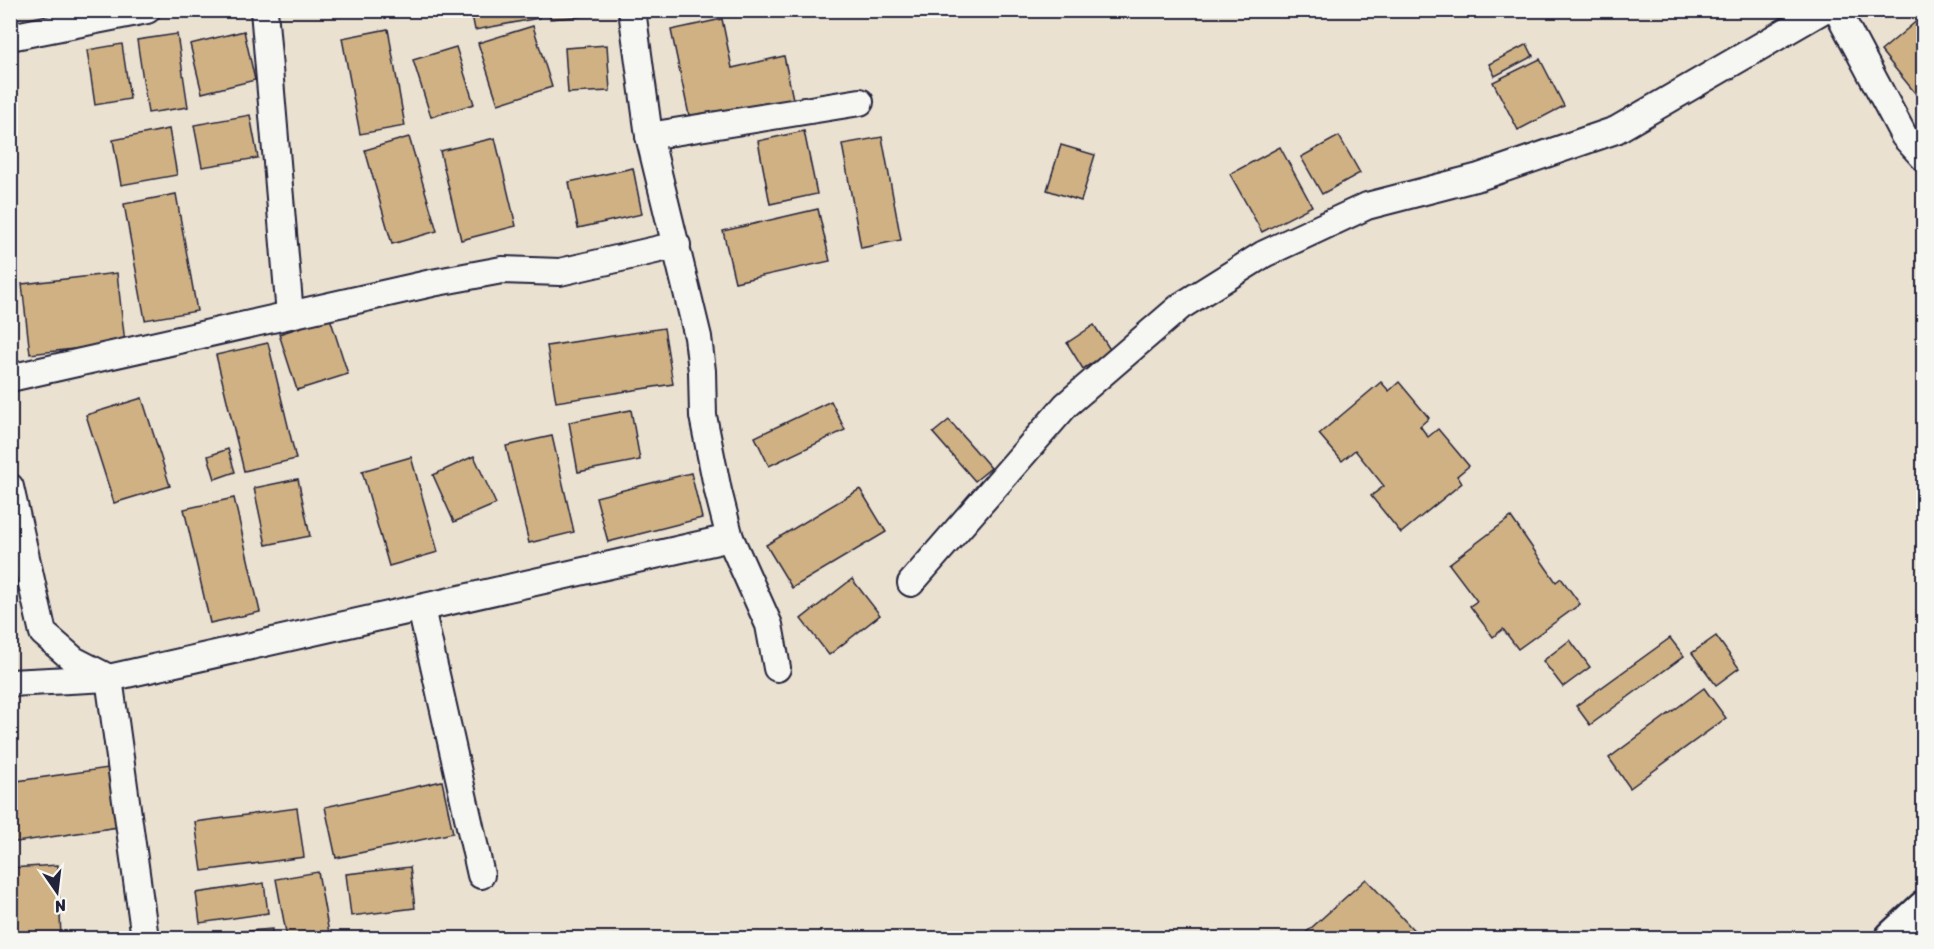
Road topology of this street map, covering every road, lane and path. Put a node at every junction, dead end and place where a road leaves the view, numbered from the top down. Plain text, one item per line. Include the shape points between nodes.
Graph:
1 (147, 10) edge
2 (264, 10) edge
3 (632, 10) edge
4 (1823, 10) edge
5 (1837, 10) edge
6 (10, 37) edge
7 (860, 102) dead end
8 (649, 136) junction
9 (1923, 158) edge
10 (677, 245) junction
11 (290, 315) junction
12 (10, 378) edge
13 (10, 487) edge
14 (730, 538) junction
15 (911, 583) dead end
16 (421, 608) junction
17 (777, 668) dead end
18 (109, 678) junction
19 (10, 683) edge
20 (482, 875) dead end
21 (1923, 908) edge
22 (145, 939) edge
23 (1892, 939) edge

1 - 6 street
2 - 11 street
3 - 8 street
4 - 15 street via 1616,130 1479,177 1367,206 1264,254 1181,306 1066,405
5 - 9 street via 1904,136
7 - 8 street
8 - 10 street
10 - 11 street via 560,272 502,270
10 - 14 street via 698,337 703,416
11 - 12 street
13 - 18 street via 43,633 74,660
14 - 16 street
14 - 17 street via 769,625
16 - 18 street
16 - 20 street
18 - 19 street
18 - 22 street
21 - 23 main road

